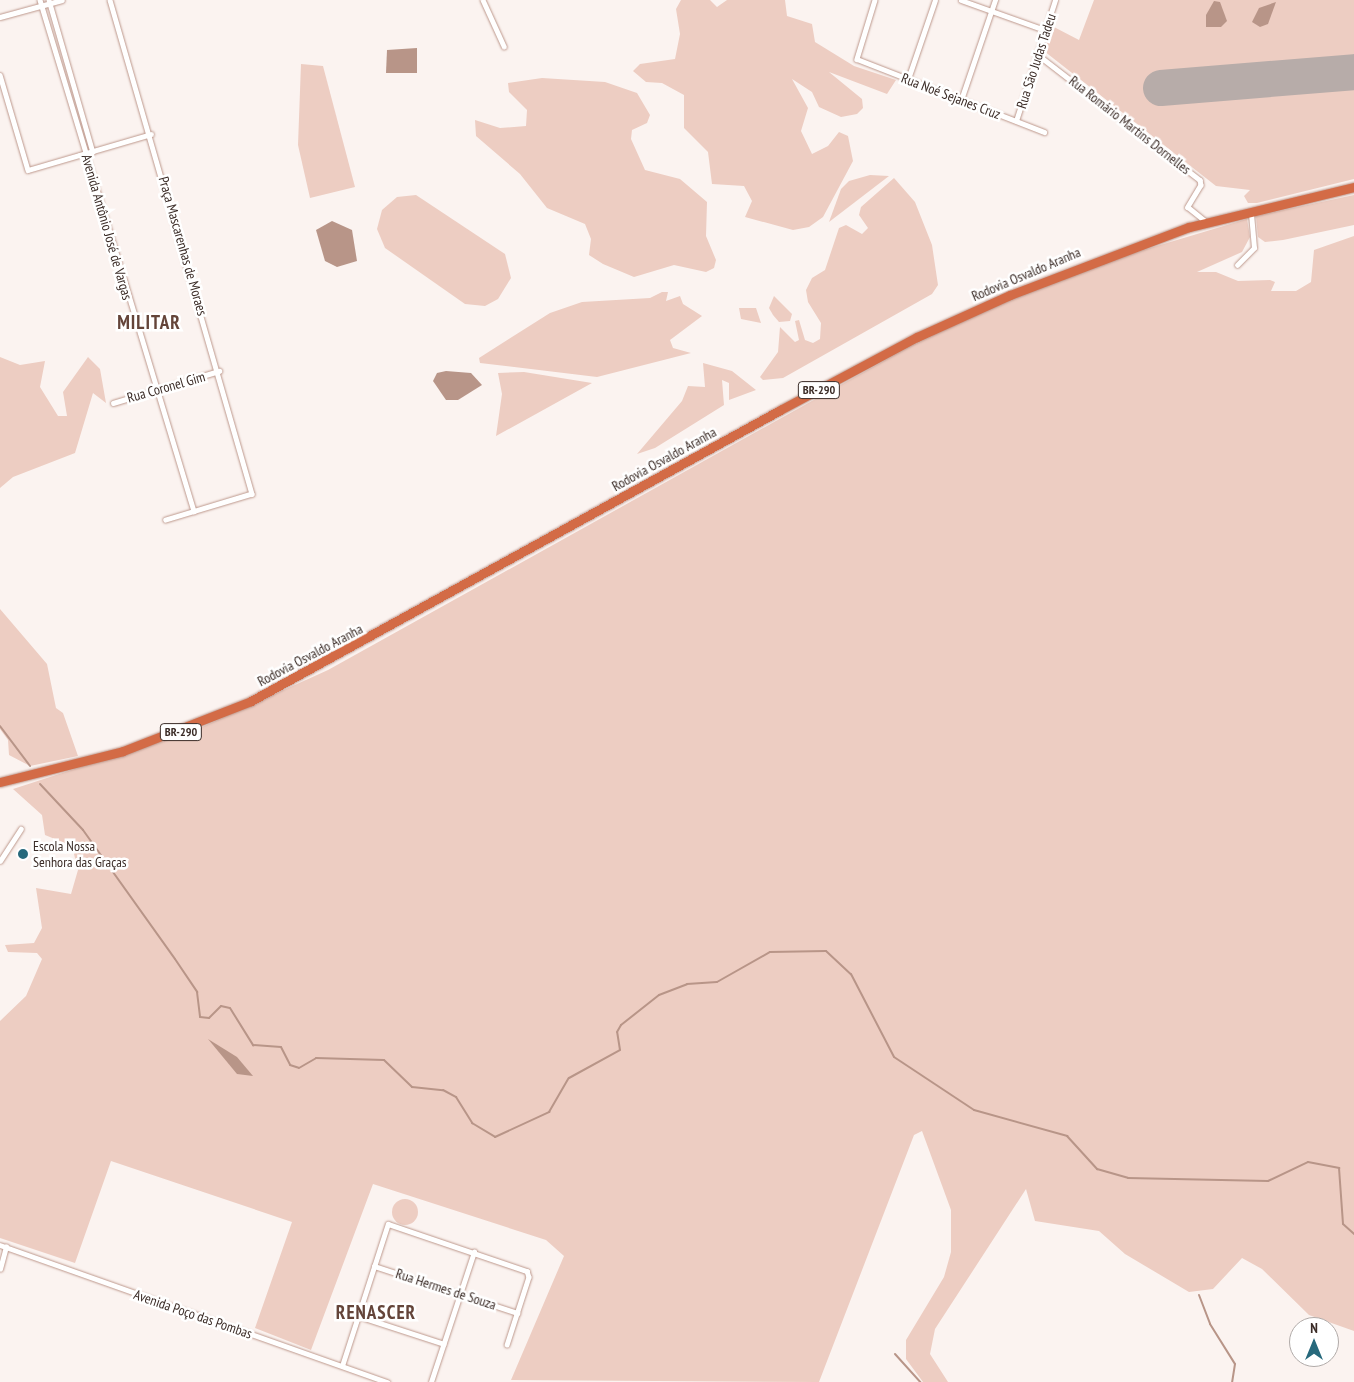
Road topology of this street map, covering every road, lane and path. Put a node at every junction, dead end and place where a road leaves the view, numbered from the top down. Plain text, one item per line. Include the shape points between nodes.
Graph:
1 (62, 0) edge
2 (110, 0) edge
3 (483, 0) edge
4 (875, 0) edge
5 (935, 0) edge
6 (961, 0) edge
7 (995, 0) edge
8 (1055, 0) edge
9 (50, 2) edge
10 (41, 3) edge
11 (992, 10) junction
12 (0, 17) edge
13 (1045, 30) junction
14 (504, 46) dead end
15 (1037, 54) junction
16 (0, 75) edge
17 (908, 79) junction
18 (78, 99) junction
19 (961, 100) junction
20 (70, 101) junction
21 (1016, 121) junction
22 (1044, 132) dead end
23 (151, 134) junction
24 (93, 152) junction
25 (86, 154) junction
26 (1354, 188) edge
27 (1251, 210) junction
28 (1206, 222) junction
29 (1237, 265) dead end
30 (220, 371) junction
31 (155, 389) junction
32 (113, 403) dead end
33 (194, 512) junction
34 (166, 520) dead end
35 (0, 782) edge
36 (21, 829) dead end
37 (0, 861) edge
38 (0, 1245) edge
39 (6, 1248) junction
40 (474, 1252) junction
41 (374, 1266) junction
42 (0, 1269) edge
43 (460, 1294) junction
44 (518, 1312) junction
45 (358, 1316) junction
46 (444, 1344) junction
47 (507, 1345) dead end
48 (342, 1366) junction
49 (387, 1382) edge
50 (431, 1382) edge

1 - 9 street
2 - 23 street, Praça Mascarenhas de Moraes
3 - 14 street
4 - 17 street, Rua Noé Sejanes Cruz via 858,60
5 - 17 street
6 - 11 street
7 - 11 street
8 - 13 street, Rua São Judas Tadeu
9 - 10 street
9 - 18 street, Avenida Antônio José de Vargas
10 - 12 street
10 - 20 street, Avenida Antônio José de Vargas
11 - 13 street
11 - 19 street
13 - 15 street, Rua São Judas Tadeu
15 - 21 street, Rua São Judas Tadeu
15 - 28 street, Rua Romário Martins Dornelles via 1200,180 1201,185 1188,207
16 - 25 street via 28,170
17 - 19 street, Rua Noé Sejanes Cruz
18 - 20 street
18 - 24 street, Avenida Antônio José de Vargas
19 - 21 street, Rua Noé Sejanes Cruz
20 - 25 street, Avenida Antônio José de Vargas
21 - 22 street, Rua Noé Sejanes Cruz
23 - 24 street
23 - 30 street, Praça Mascarenhas de Moraes
24 - 25 street
25 - 31 street, Avenida Antônio José de Vargas
26 - 27 highway, Rodovia Osvaldo Aranha / BR-290
27 - 28 highway, Rodovia Osvaldo Aranha / BR-290
27 - 29 street via 1254,248
28 - 35 highway, Rodovia Osvaldo Aranha / BR-290 via 1093,260 917,337 251,701 123,751
30 - 31 street, Rua Coronel Gim
30 - 33 street, Praça Mascarenhas de Moraes via 252,494
31 - 32 street, Rua Coronel Gim
31 - 33 street, Avenida Antônio José de Vargas
33 - 34 street
36 - 37 street
38 - 39 street, Avenida Poço das Pombas
39 - 42 street
39 - 48 street, Avenida Poço das Pombas
40 - 41 street via 388,1224
40 - 43 street
40 - 44 street via 520,1266 530,1277
41 - 43 street, Rua Hermes de Souza
41 - 45 street
43 - 44 street, Rua Hermes de Souza
43 - 46 street
44 - 47 street
45 - 46 street
45 - 48 street
46 - 50 street
48 - 49 street, Avenida Poço das Pombas

